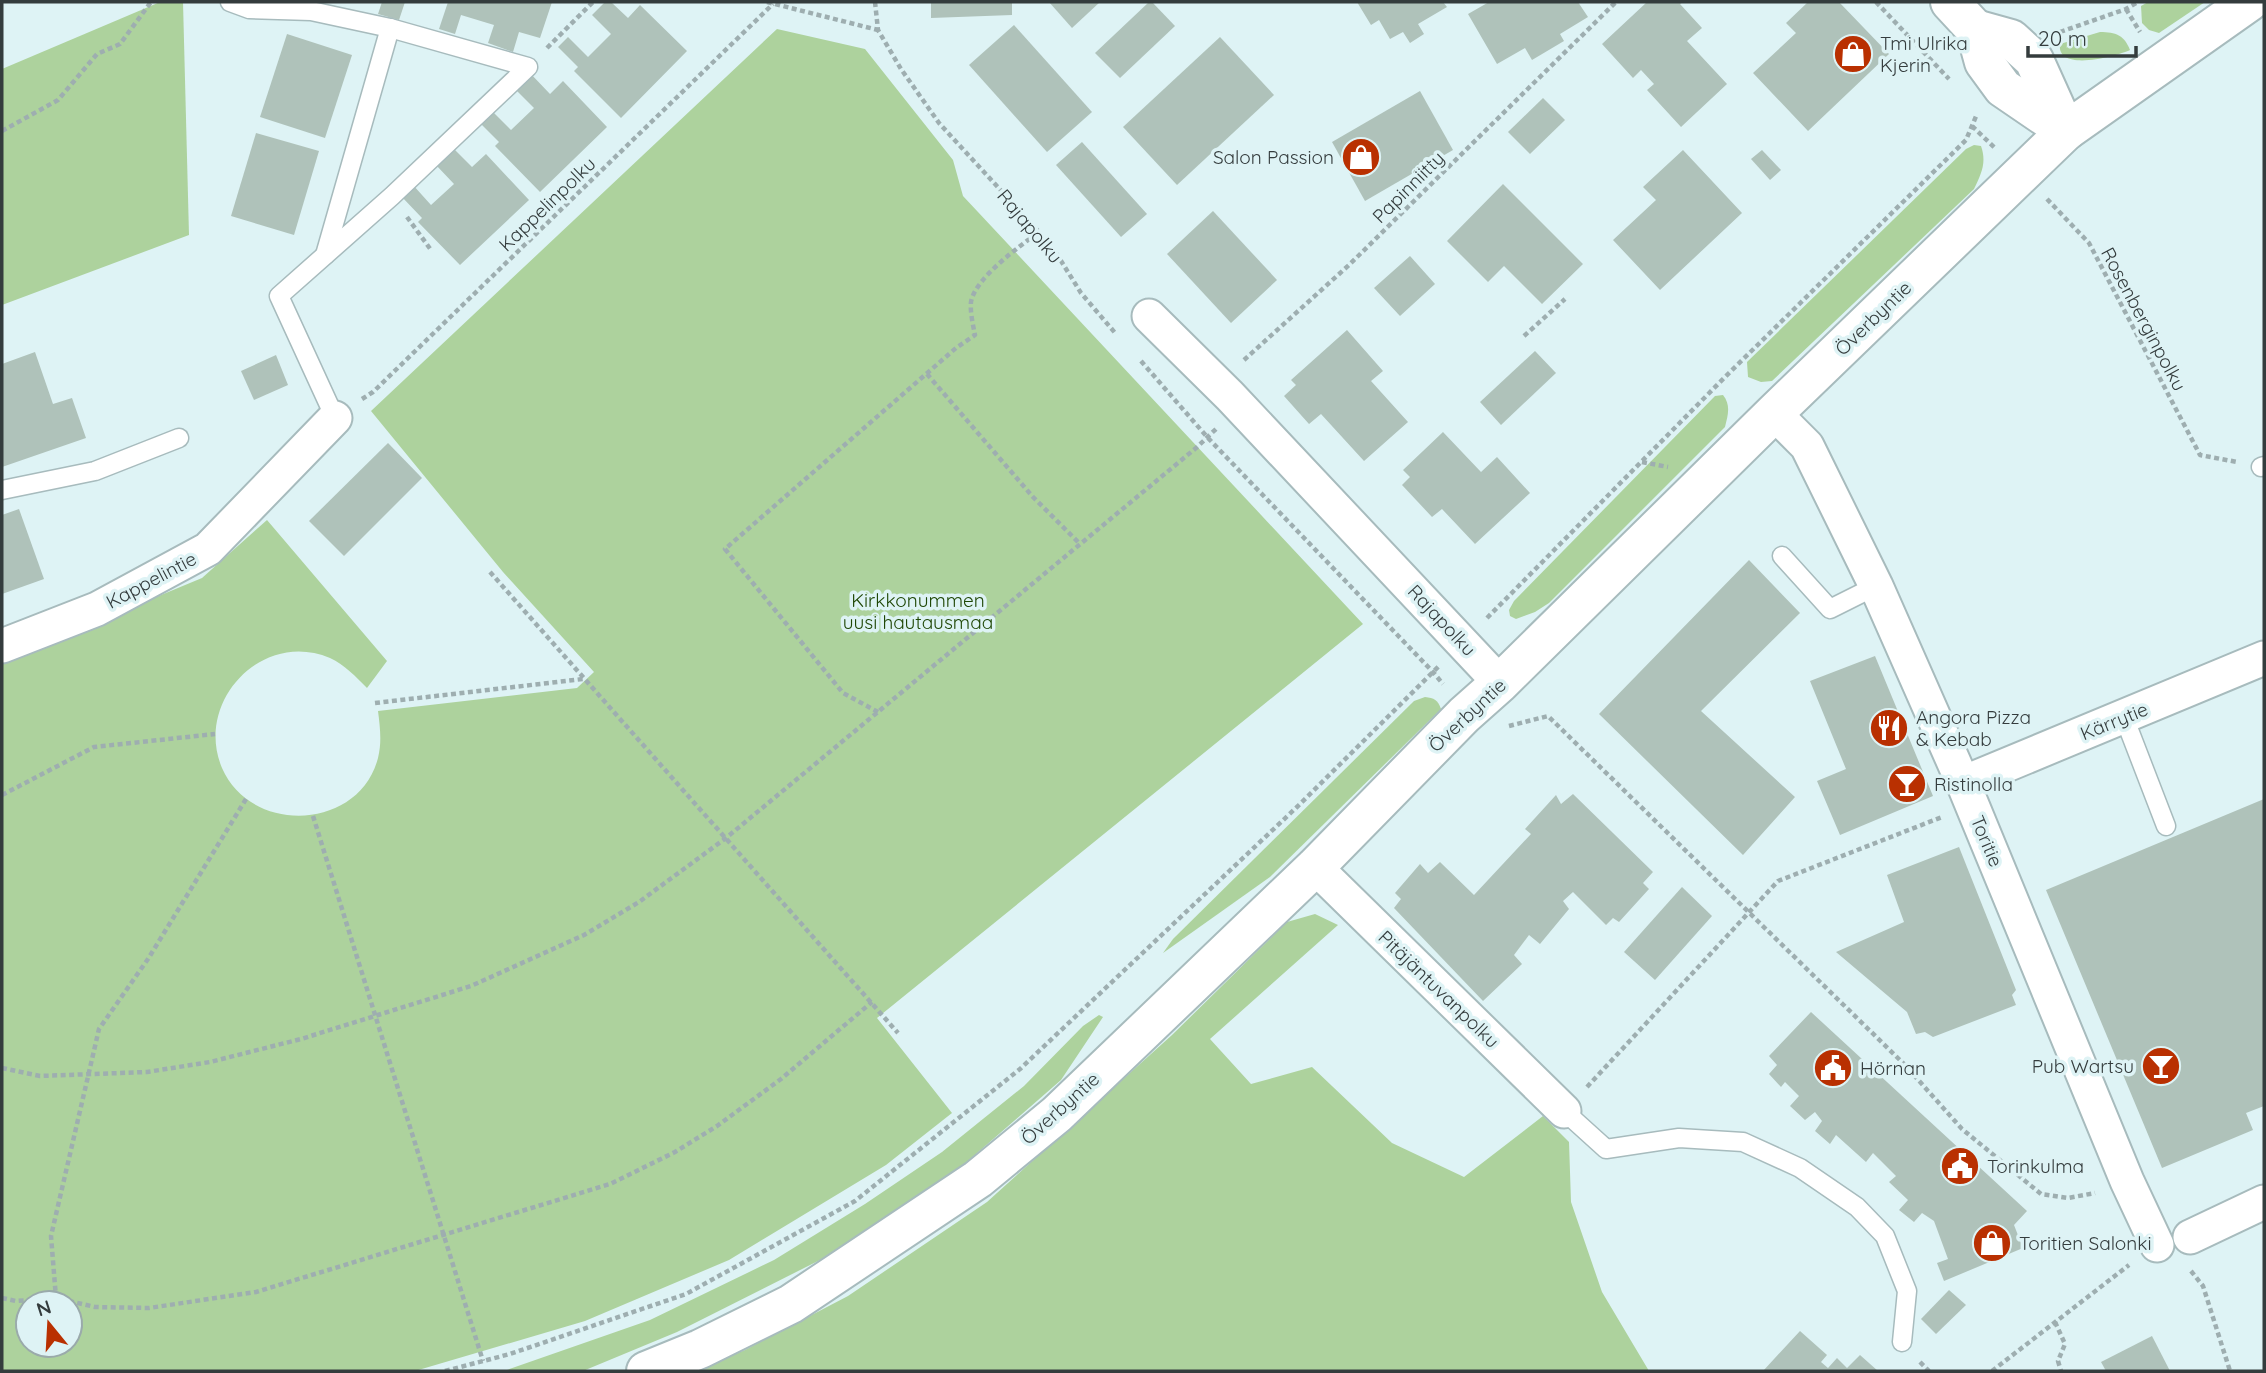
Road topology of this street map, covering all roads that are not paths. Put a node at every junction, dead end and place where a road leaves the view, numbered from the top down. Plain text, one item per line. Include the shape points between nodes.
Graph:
1 (230, 2) edge
2 (2249, 2) edge
3 (1962, 15) edge
4 (390, 28) junction
5 (2066, 131) junction
6 (325, 255) junction
7 (1149, 316) dead end
8 (1774, 413) junction
9 (335, 418) joint
10 (179, 438) dead end
11 (2, 489) edge
12 (1782, 556) dead end
13 (1876, 586) junction
14 (2, 646) edge
15 (2264, 659) edge
16 (1500, 684) junction
17 (2124, 717) junction
18 (1967, 794) junction
19 (2166, 826) dead end
20 (1315, 867) junction
21 (1564, 1111) joint
22 (2264, 1202) edge
23 (2190, 1237) dead end
24 (2157, 1245) road end
25 (1902, 1342) dead end
26 (646, 1371) edge

1 - 4 lane via 249,9 311,11
2 - 5 street, Överbyntie
3 - 5 street via 1984,62 2003,88
3 - 5 street via 2011,40 2034,60
4 - 6 lane
4 - 6 lane via 528,67
5 - 8 street, Överbyntie
6 - 9 lane via 279,296
7 - 16 street, Rajapolku
8 - 13 street, Toritie via 1807,446
8 - 16 street, Överbyntie
9 - 14 street, Kappelintie via 208,549 97,609
10 - 11 lane via 95,471
12 - 13 lane via 1830,609
13 - 18 street, Toritie
15 - 17 street, Kärrytie
16 - 20 street, Överbyntie
17 - 18 street, Kärrytie
17 - 19 lane
18 - 24 street, Toritie
20 - 21 street, Pitäjäntuvanpolku
20 - 26 street, Överbyntie via 1057,1114 978,1179 790,1304
21 - 25 lane via 1606,1149 1679,1138 1743,1142 1800,1168 1857,1207 1885,1236 1907,1291
22 - 23 street

